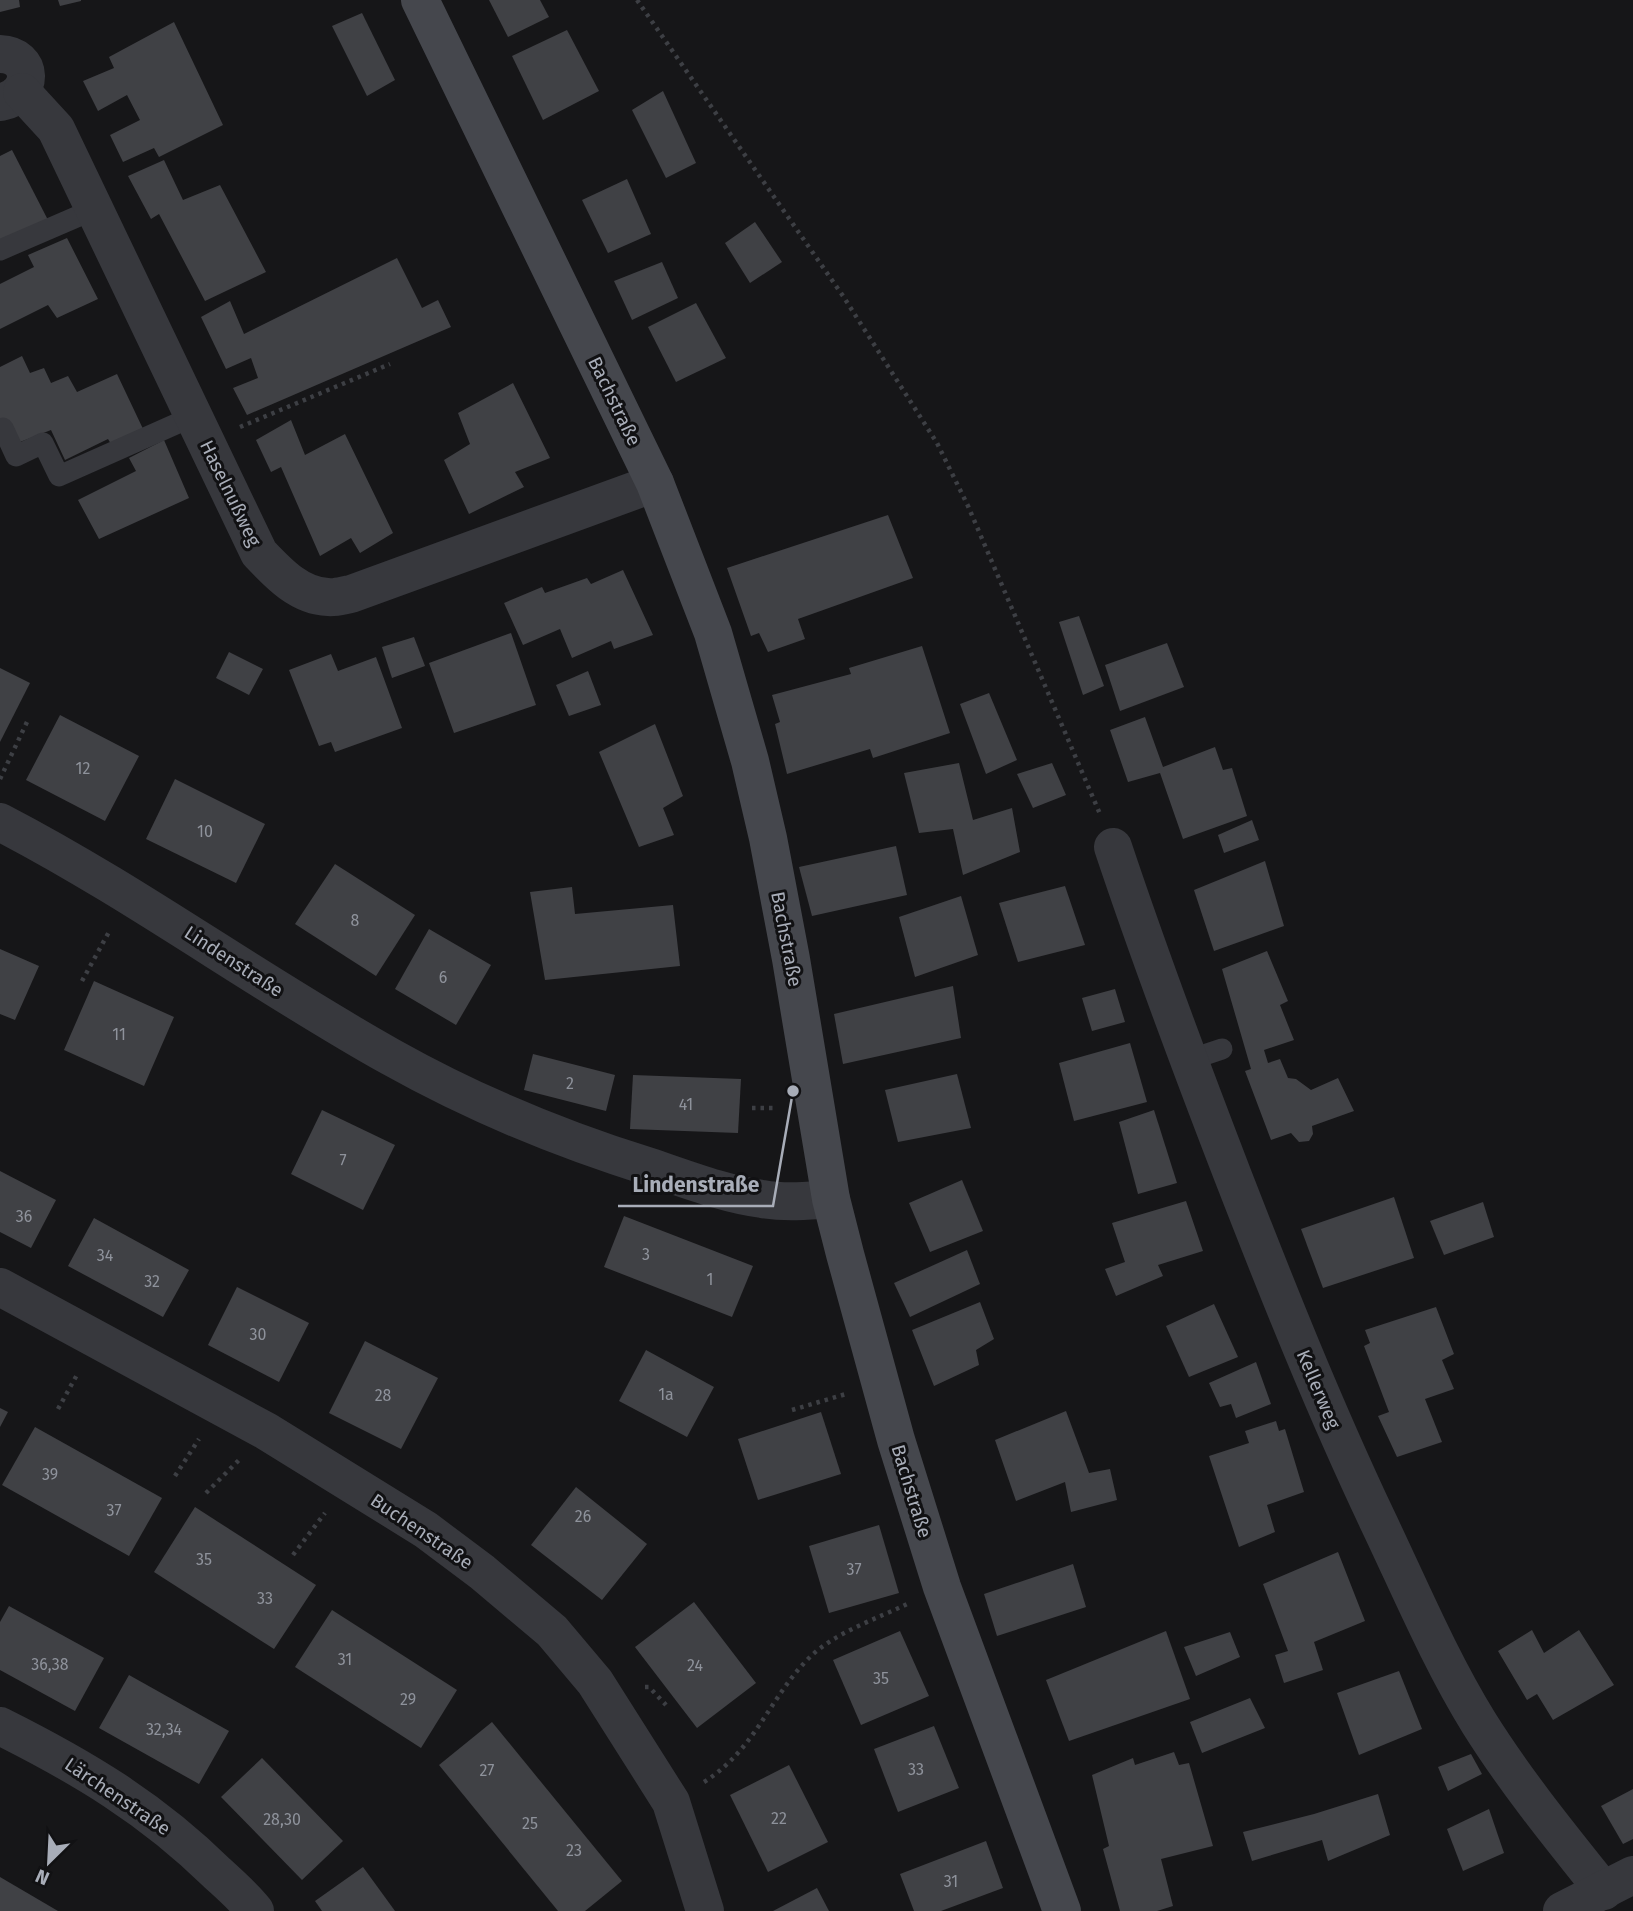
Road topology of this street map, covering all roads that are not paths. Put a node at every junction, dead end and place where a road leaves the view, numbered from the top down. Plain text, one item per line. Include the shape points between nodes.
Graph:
1 (420, 0) edge
2 (0, 54) edge
3 (11, 97) edge
4 (95, 209) junction
5 (0, 250) edge
6 (2, 428) dead end
7 (200, 429) junction
8 (654, 483) junction
9 (0, 822) edge
10 (1114, 847) road end
11 (831, 1199) junction
12 (0, 1287) edge
13 (0, 1726) edge
14 (1618, 1883) edge
15 (255, 1911) edge
16 (705, 1911) edge
17 (1062, 1911) edge
18 (1562, 1911) edge

1 - 8 street, Bachstraße
2 - 3 street, Haselnußweg via 16,57 24,67 26,80
3 - 4 street, Haselnußweg via 56,129
4 - 5 lane
4 - 7 street, Haselnußweg
6 - 7 lane via 16,456 43,443 58,476
7 - 8 street, Haselnußweg via 260,553 303,591 329,597 351,594
8 - 11 street, Bachstraße via 713,633 750,761 791,959
9 - 11 street, Lindenstraße via 73,860 286,995 464,1095 561,1136 724,1191 793,1202
10 - 14 street, Kellerweg via 1206,1054 1289,1319 1355,1474 1446,1665 1515,1779
11 - 17 street, Bachstraße via 880,1384 942,1587
12 - 16 street, Buchenstraße via 266,1431 349,1482 426,1530 552,1631 595,1682 671,1802
13 - 15 street, Lärchenstraße via 105,1782 153,1816
14 - 18 street

